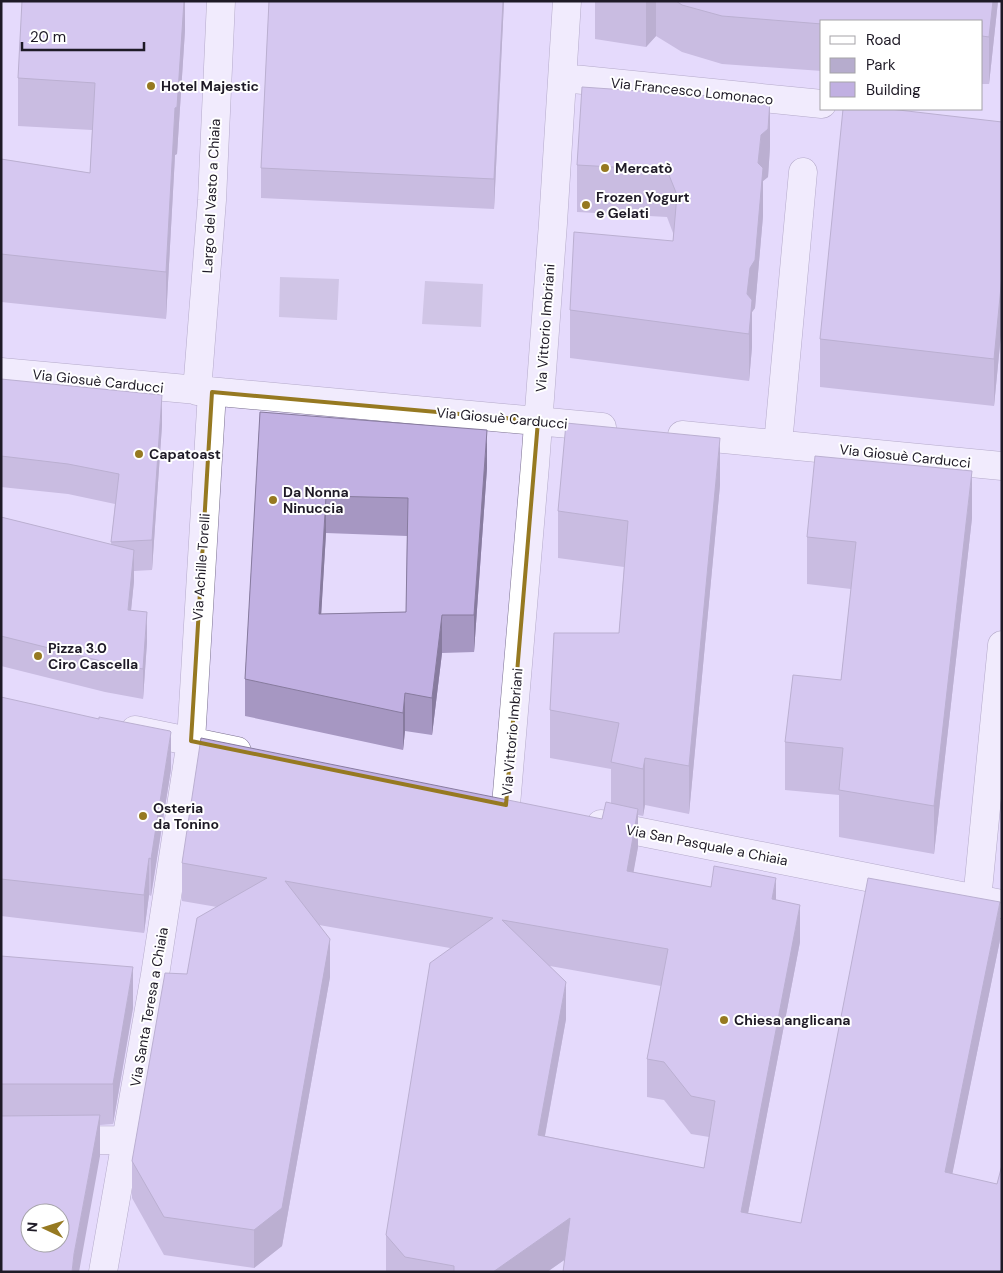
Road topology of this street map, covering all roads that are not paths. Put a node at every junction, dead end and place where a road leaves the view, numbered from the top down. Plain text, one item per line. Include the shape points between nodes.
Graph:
1 (221, 1) edge
2 (566, 1) edge
3 (563, 78) junction
4 (820, 104) edge
5 (803, 172) dead end
6 (1, 372) edge
7 (205, 391) junction
8 (538, 421) junction
9 (624, 429) edge
10 (653, 432) edge
11 (778, 444) junction
12 (1002, 466) edge
13 (1002, 645) edge
14 (115, 726) edge
15 (191, 741) junction
16 (261, 756) edge
17 (534, 810) edge
18 (573, 818) edge
19 (989, 902) edge
20 (126, 972) edge
21 (155, 975) junction
22 (126, 1140) junction
23 (1, 1141) edge
24 (103, 1272) edge

1 - 7 street, Largo del Vasto a Chiaia
2 - 3 street, Via Vittorio Imbriani
3 - 4 street, Via Francesco Lomonaco
3 - 8 street, Via Vittorio Imbriani
5 - 11 street
6 - 7 street, Via Giosuè Carducci
7 - 8 street, Via Giosuè Carducci
7 - 15 street, Via Achille Torelli
8 - 9 street, Via Giosuè Carducci
8 - 17 street, Via Vittorio Imbriani via 496,803
10 - 11 street, Via Giosuè Carducci
11 - 12 street, Via Giosuè Carducci
13 - 19 street
14 - 15 street
15 - 16 street
15 - 21 street, Via Santa Teresa a Chiaia
18 - 19 street, Via San Pasquale a Chiaia
20 - 21 street
21 - 22 street, Via Santa Teresa a Chiaia
22 - 23 street
22 - 24 street, Via Santa Teresa a Chiaia

